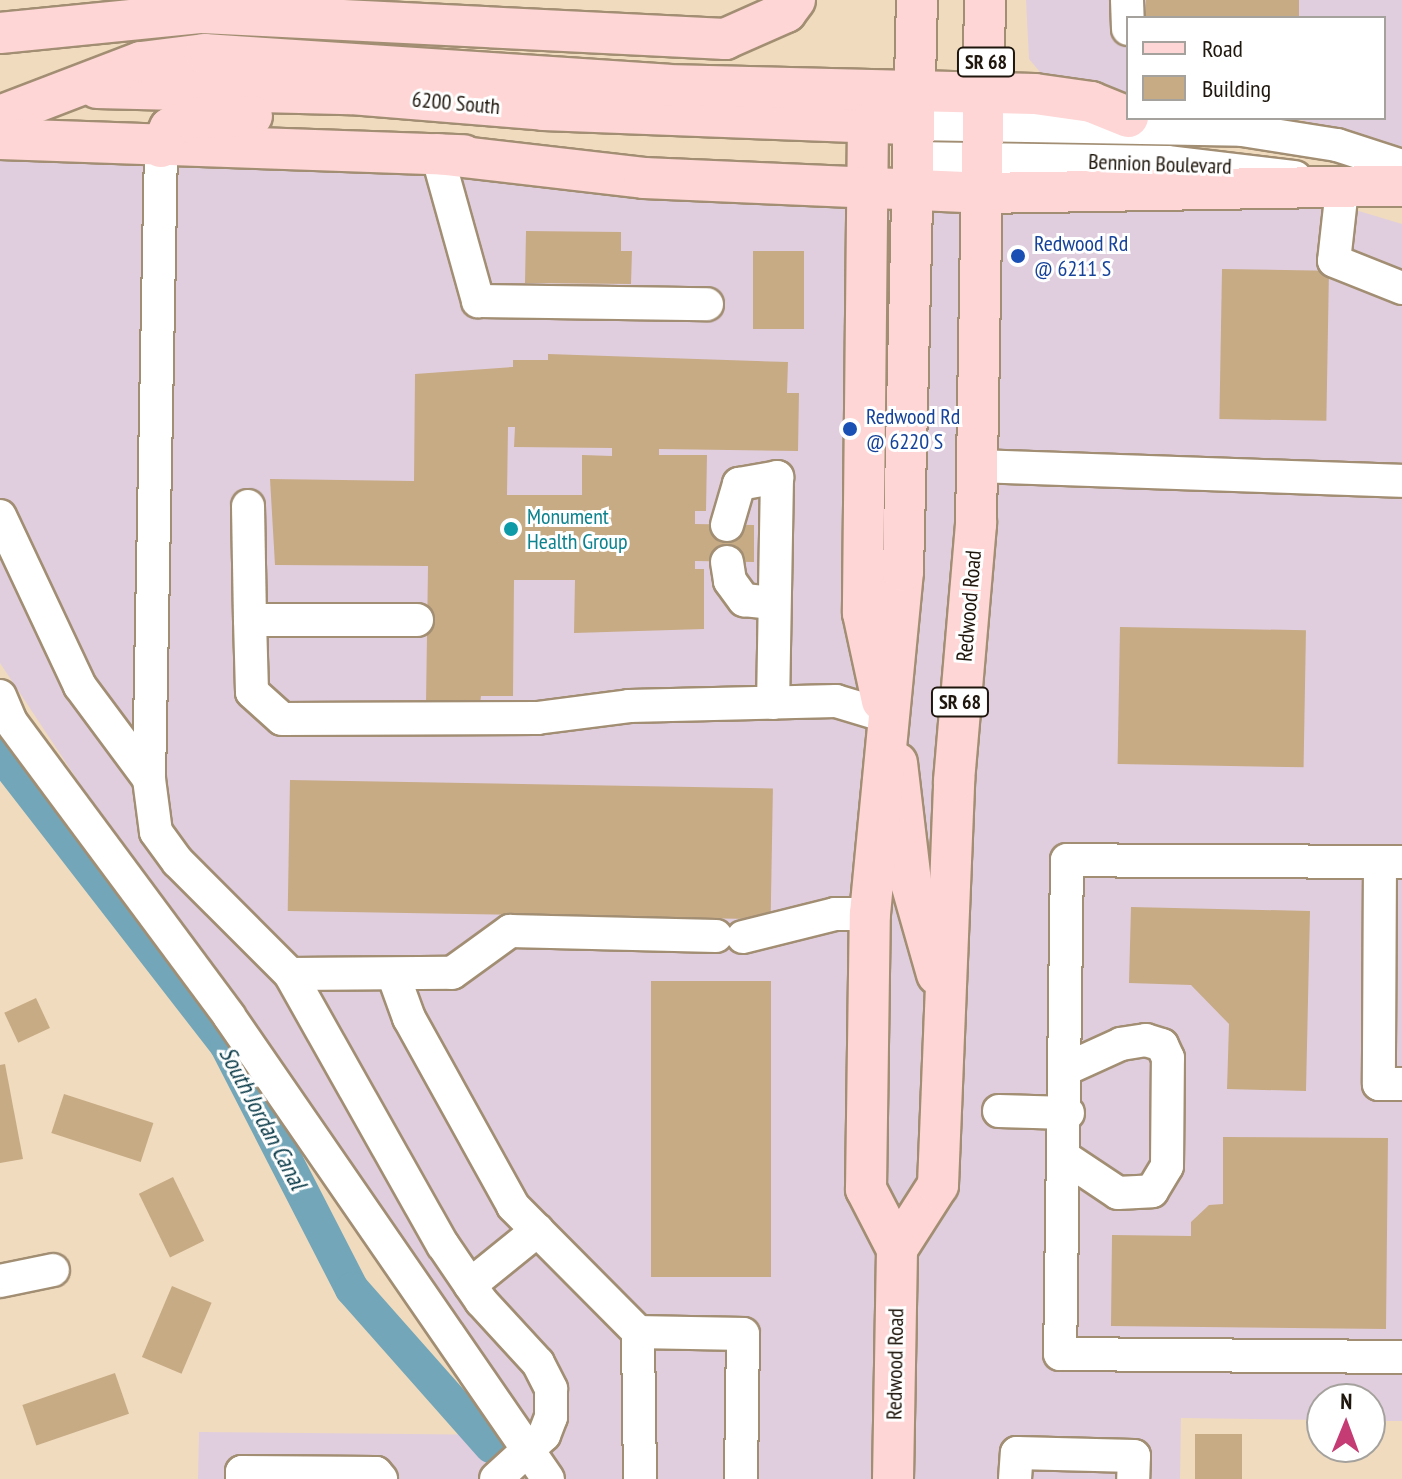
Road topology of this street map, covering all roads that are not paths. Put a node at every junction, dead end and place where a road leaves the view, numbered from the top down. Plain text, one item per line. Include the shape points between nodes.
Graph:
1 (795, 0) edge
2 (917, 0) edge
3 (985, 0) edge
4 (0, 33) edge
5 (0, 88) edge
6 (79, 88) junction
7 (544, 110) junction
8 (0, 116) edge
9 (1126, 116) edge
10 (1138, 121) edge
11 (1193, 123) edge
12 (0, 139) edge
13 (912, 140) junction
14 (984, 143) junction
15 (161, 147) junction
16 (437, 154) junction
17 (868, 156) junction
18 (1402, 166) edge
19 (1402, 186) edge
20 (1334, 187) junction
21 (1402, 208) edge
22 (1402, 288) edge
23 (707, 304) dead end
24 (978, 466) junction
25 (1402, 481) edge
26 (248, 506) dead end
27 (0, 516) edge
28 (727, 525) dead end
29 (727, 562) dead end
30 (773, 603) junction
31 (250, 620) junction
32 (417, 620) dead end
33 (0, 696) edge
34 (773, 703) junction
35 (886, 716) junction
36 (149, 779) junction
37 (1391, 862) edge
38 (870, 914) junction
39 (290, 974) junction
40 (393, 974) junction
41 (948, 1014) junction
42 (1068, 1068) junction
43 (1402, 1084) edge
44 (999, 1111) dead end
45 (1068, 1113) junction
46 (1067, 1159) junction
47 (538, 1230) junction
48 (897, 1249) junction
49 (53, 1270) dead end
50 (0, 1281) edge
51 (470, 1285) junction
52 (638, 1332) junction
53 (1402, 1357) edge
54 (527, 1453) junction
55 (1074, 1467) edge
56 (242, 1479) edge
57 (381, 1479) edge
58 (496, 1479) edge
59 (548, 1479) edge
60 (640, 1479) edge
61 (741, 1479) edge
62 (893, 1479) edge
63 (1015, 1479) edge
64 (1133, 1479) edge

1 - 4 main road via 786,12 725,39 202,13
2 - 13 main road, Redwood Road
3 - 14 main road, Redwood Road / SR 68
5 - 6 main road, 6200 South
6 - 7 main road, 6200 South via 351,94
6 - 8 main road
6 - 13 main road via 141,62 205,54 667,85
7 - 15 main road via 212,115 170,128
7 - 17 main road, 6200 South
9 - 14 main road via 1091,102
10 - 11 street, Bennion Boulevard
11 - 18 street, Bennion Boulevard via 1289,135
12 - 15 main road, 6200 South
13 - 14 main road
13 - 14 main road
13 - 17 main road, 6200 South
13 - 17 main road
13 - 35 main road, Redwood Road via 903,571
14 - 20 main road
14 - 24 main road, Redwood Road / SR 68
15 - 16 main road, 6200 South
15 - 36 street
16 - 17 main road, 6200 South
16 - 23 street via 478,301
17 - 35 main road via 863,613
19 - 20 main road
20 - 21 street
20 - 22 street via 1334,261
24 - 25 street
24 - 41 main road, Redwood Road / SR 68 via 954,781
26 - 31 street
27 - 36 street via 80,686
28 - 30 street via 739,484 777,477
29 - 30 street via 730,581 744,600
30 - 34 street
31 - 32 street
31 - 34 street via 252,692 282,719 537,718 629,706
33 - 54 street via 11,722 229,1016
34 - 35 street via 836,701
35 - 38 main road, Redwood Road
35 - 41 main road via 904,797 911,883
36 - 39 street via 151,819 163,842
37 - 42 street via 1067,860
37 - 43 street via 1379,1084
38 - 40 street via 835,914 729,937 510,931 452,973
38 - 48 main road, Redwood Road via 866,1189
39 - 40 street
39 - 51 street
40 - 47 street via 409,1018 513,1206
41 - 48 main road, Redwood Road / SR 68 via 938,1185
42 - 45 street
42 - 46 street via 1121,1044 1146,1040 1162,1045 1168,1058 1167,1166 1152,1191 1118,1193
44 - 45 street
45 - 46 street
46 - 53 street via 1060,1354
47 - 51 street
47 - 52 street
48 - 62 main road, Redwood Road
49 - 50 street
51 - 54 street via 538,1363 551,1389 544,1435
52 - 60 street
52 - 61 street via 743,1334
54 - 58 street
54 - 59 street
55 - 63 street via 1017,1453
55 - 64 street via 1134,1456
56 - 57 street via 242,1472 376,1473

